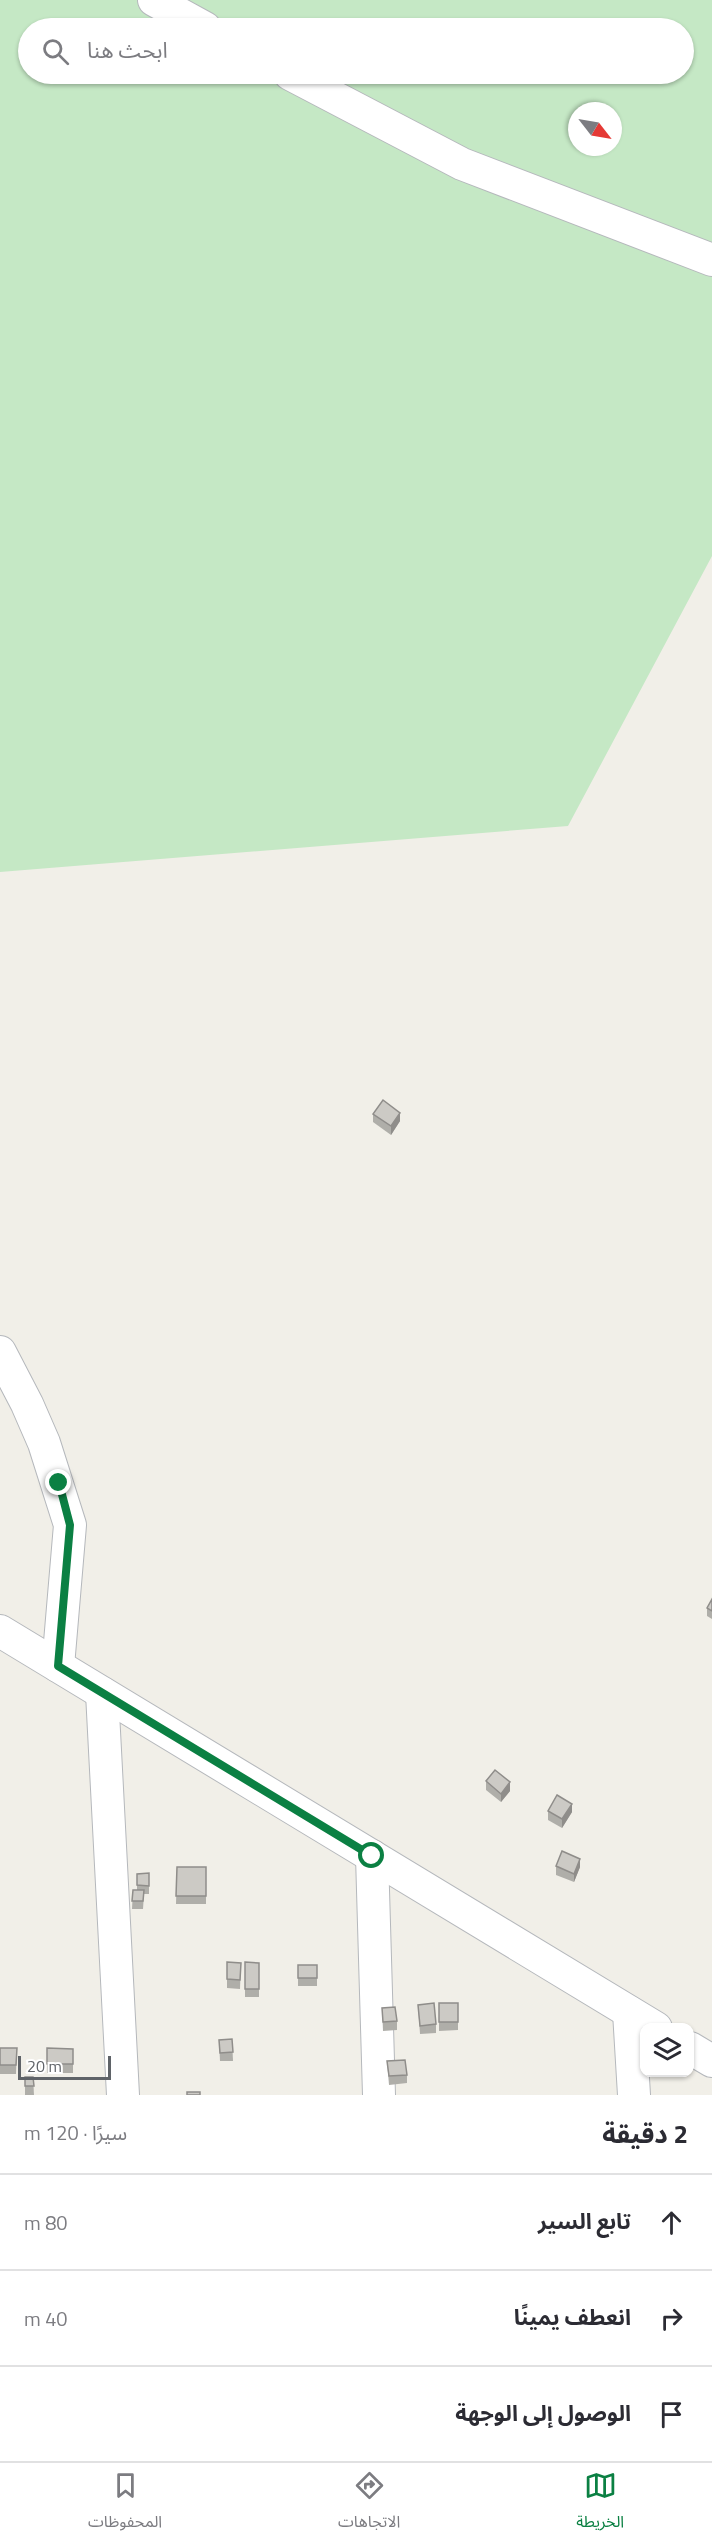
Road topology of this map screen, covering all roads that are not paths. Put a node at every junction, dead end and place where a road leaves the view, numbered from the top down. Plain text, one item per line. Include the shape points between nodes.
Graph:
1 (154, 0) edge
2 (187, 18) edge
3 (309, 84) edge
4 (712, 260) edge
5 (0, 1352) edge
6 (0, 1631) edge
7 (58, 1666) junction
8 (102, 1693) junction
9 (372, 1856) junction
10 (629, 2012) junction
11 (648, 2023) edge
12 (694, 2050) edge
13 (712, 2061) edge
14 (123, 2095) edge
15 (379, 2095) edge
16 (634, 2095) edge

1 - 2 street
3 - 4 street via 462,164
5 - 7 street via 44,1443 70,1525
6 - 7 street
7 - 8 street
8 - 9 street
8 - 14 street
9 - 10 street
9 - 15 street
10 - 11 street
10 - 16 street
12 - 13 street

